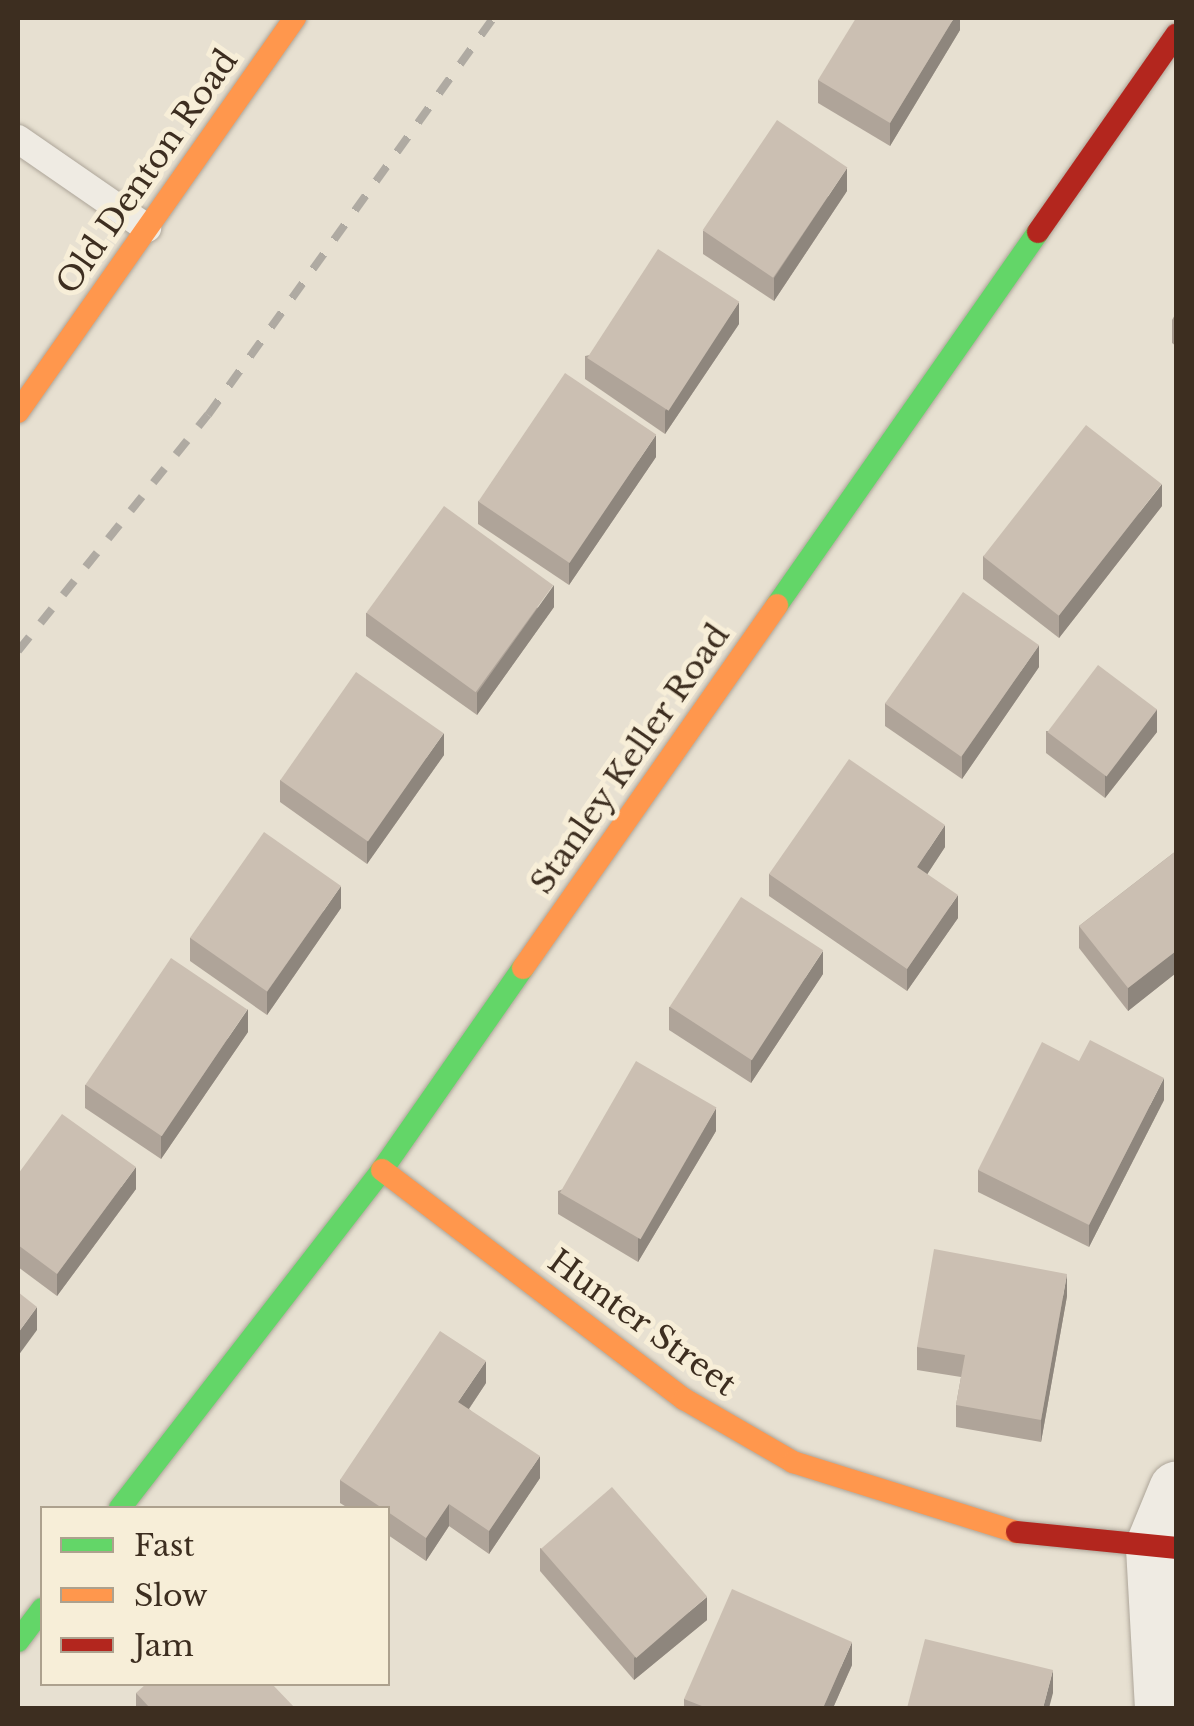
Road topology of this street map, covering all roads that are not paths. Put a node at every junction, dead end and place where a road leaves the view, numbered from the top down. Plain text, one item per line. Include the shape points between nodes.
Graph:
1 (296, 18) edge
2 (1176, 37) edge
3 (18, 139) edge
4 (148, 228) junction
5 (18, 412) edge
6 (382, 1170) junction
7 (1176, 1488) edge
8 (122, 1506) edge
9 (1165, 1546) edge
10 (40, 1612) edge
11 (18, 1641) edge
12 (1162, 1708) edge

1 - 4 street, Old Denton Road
2 - 6 street, Stanley Keller Road
3 - 4 lane
4 - 5 street, Old Denton Road
6 - 8 street, Stanley Keller Road
6 - 9 street, Hunter Street via 684,1399 793,1462 1008,1531
7 - 9 street
9 - 12 street
10 - 11 street

